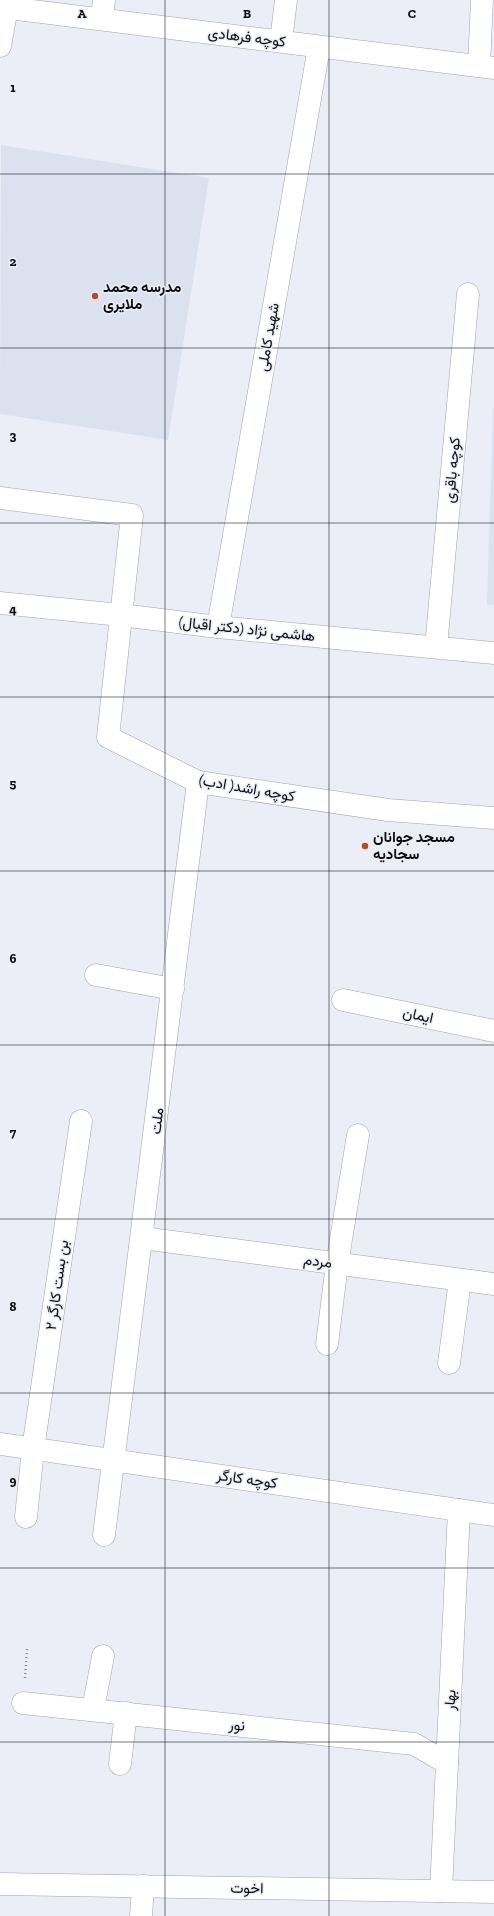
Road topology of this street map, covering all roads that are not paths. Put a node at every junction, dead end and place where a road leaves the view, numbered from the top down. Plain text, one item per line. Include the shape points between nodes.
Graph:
1 (286, 0) edge
2 (482, 0) edge
3 (3, 7) edge
4 (103, 9) edge
5 (281, 41) junction
6 (0, 46) edge
7 (319, 46) junction
8 (486, 67) edge
9 (468, 294) dead end
10 (0, 498) edge
11 (0, 603) edge
12 (121, 614) junction
13 (218, 626) junction
14 (436, 647) junction
15 (494, 653) edge
16 (198, 782) junction
17 (494, 818) edge
18 (96, 975) dead end
19 (173, 989) junction
20 (342, 1000) dead end
21 (494, 1031) edge
22 (81, 1121) dead end
23 (358, 1135) dead end
24 (142, 1238) junction
25 (337, 1264) junction
26 (460, 1280) junction
27 (494, 1284) edge
28 (327, 1344) dead end
29 (449, 1363) dead end
30 (0, 1444) edge
31 (33, 1449) junction
32 (113, 1460) junction
33 (459, 1510) junction
34 (494, 1515) edge
35 (26, 1516) dead end
36 (104, 1535) dead end
37 (103, 1656) dead end
38 (23, 1703) dead end
39 (93, 1710) junction
40 (126, 1713) junction
41 (447, 1763) junction
42 (120, 1764) dead end
43 (0, 1884) edge
44 (143, 1886) junction
45 (442, 1891) junction
46 (494, 1892) edge
47 (141, 1916) edge

1 - 5 street
2 - 8 street
3 - 4 street, کوچه فرهادی
3 - 6 street
4 - 5 street, کوچه فرهادی
5 - 7 street, کوچه فرهادی
7 - 8 street, کوچه فرهادی
7 - 13 street, شهید کاملی
9 - 14 street, کوچه باقری
10 - 12 street via 132,515
11 - 12 street, هاشمی نژاد (دکتر اقبال)
12 - 13 street, هاشمی نژاد (دکتر اقبال)
12 - 16 street, کوچه راشد( ادب) via 108,738
13 - 14 street, هاشمی نژاد (دکتر اقبال)
14 - 15 street, هاشمی نژاد (دکتر اقبال)
16 - 17 street, کوچه راشد( ادب) via 388,810
16 - 19 street, ملت
18 - 19 street
19 - 24 street, ملت
20 - 21 street, ایمان
22 - 31 street, بن بست کارگر ۲
23 - 25 street
24 - 25 street, مردم
24 - 32 street, ملت
25 - 26 street, مردم
25 - 28 street
26 - 27 street, مردم
26 - 29 street
30 - 31 street, کوچه کارگر
31 - 32 street, کوچه کارگر
31 - 35 street, بن بست کارگر ۲
32 - 33 street, کوچه کارگر
32 - 36 street, ملت
33 - 34 street, کوچه کارگر
33 - 41 street, بهار
37 - 39 street
38 - 39 street, نور
39 - 40 street, نور
40 - 41 street, نور via 414,1744
40 - 42 street
41 - 45 street, بهار
43 - 44 street, اخوت
44 - 45 street, اخوت
44 - 47 street
45 - 46 street, اخوت

